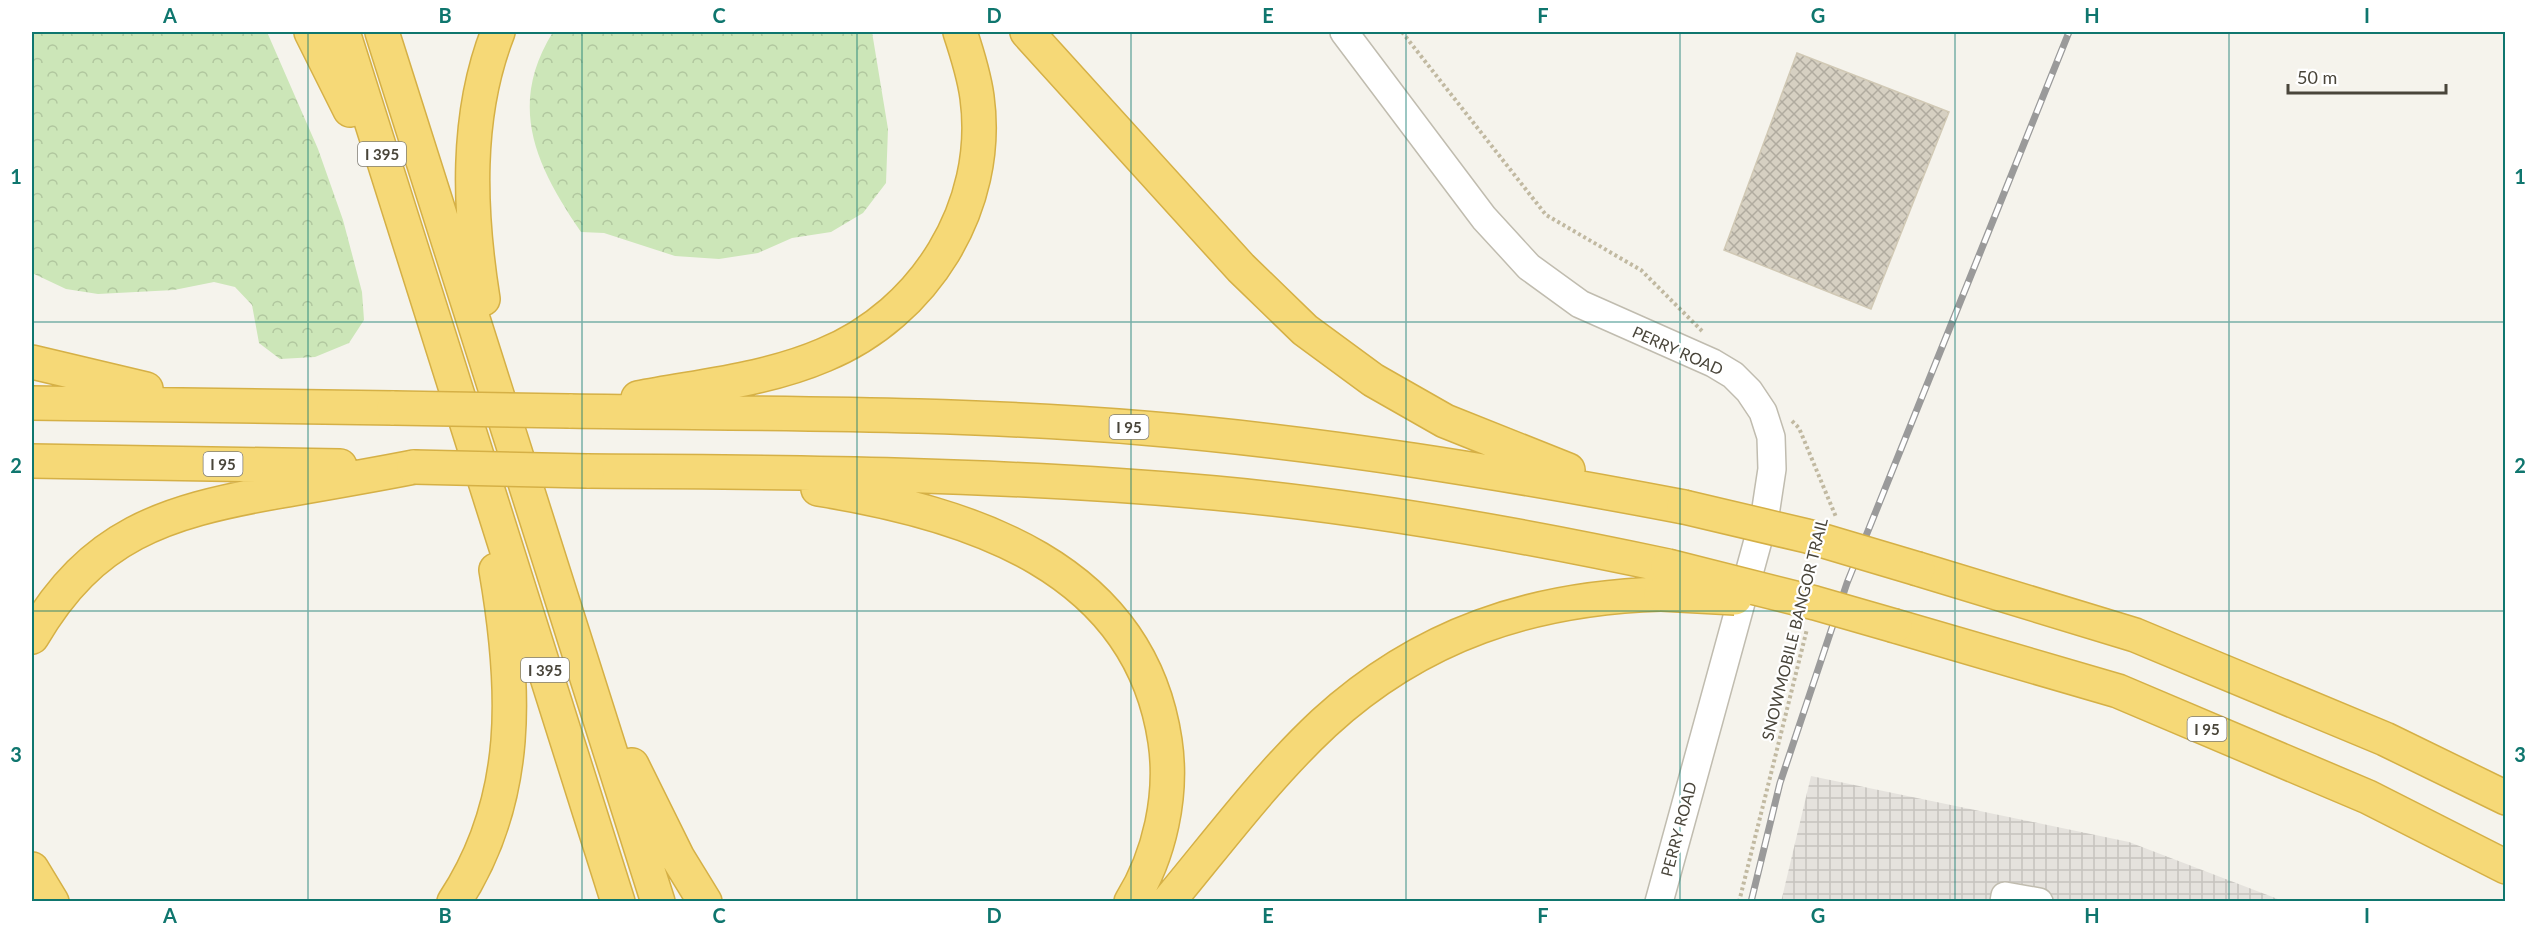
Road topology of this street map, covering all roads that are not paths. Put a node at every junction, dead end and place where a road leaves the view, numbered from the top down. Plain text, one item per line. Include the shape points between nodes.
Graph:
1 (311, 32) edge
2 (343, 32) edge
3 (382, 32) edge
4 (498, 32) edge
5 (960, 32) edge
6 (1027, 32) edge
7 (1344, 32) edge
8 (421, 277) junction
9 (32, 362) edge
10 (32, 403) edge
11 (267, 406) junction
12 (569, 411) junction
13 (472, 438) junction
14 (511, 439) junction
15 (32, 461) edge
16 (414, 467) junction
17 (686, 471) junction
18 (1684, 507) junction
19 (1665, 580) junction
20 (561, 597) junction
21 (32, 637) edge
22 (2505, 798) edge
23 (2505, 867) edge
24 (32, 869) edge
25 (52, 902) edge
26 (454, 902) edge
27 (618, 902) edge
28 (658, 902) edge
29 (705, 902) edge
30 (1131, 902) edge
31 (1168, 902) edge
32 (1659, 902) edge
33 (2004, 902) edge
34 (2039, 902) edge

1 - 8 highway via 356,122
2 - 8 highway, I 395
3 - 14 highway, I 395
4 - 14 highway via 478,108 471,184 479,276
5 - 12 highway via 977,99 975,166 956,230 934,268 905,303 857,339 794,366
6 - 18 highway via 1241,268 1283,311 1334,352 1398,395 1469,432 1567,470
7 - 32 street, PERRY ROAD via 1484,218 1529,267 1598,314 1723,369 1749,391 1768,424 1772,470 1765,515
8 - 13 highway, I 395
9 - 11 highway via 134,387
10 - 11 highway, I 95
11 - 12 highway, I 95, bridge
12 - 18 highway, I 95 via 903,417 1139,428 1376,455
13 - 26 highway via 507,641 510,722 504,779 490,834
13 - 27 highway, I 395
14 - 20 highway, I 395
15 - 16 highway, I 95
16 - 17 highway, I 95, bridge
16 - 21 highway via 223,502 155,522 115,544 87,566 50,606
17 - 19 highway, I 95 via 956,477 1218,493 1444,522
17 - 30 highway via 857,495 939,514 1014,544 1087,593 1116,624 1146,675 1167,749 1161,828 1150,865
18 - 22 highway, I 95, bridge via 1817,538 2135,635 2385,739
19 - 23 highway, I 95, bridge via 1855,614 2118,691 2368,796
19 - 31 highway via 1529,610 1469,630 1405,662 1369,686 1310,737
20 - 28 highway, I 395
20 - 29 highway via 638,777 678,858
24 - 25 highway
33 - 34 street via 2004,896

